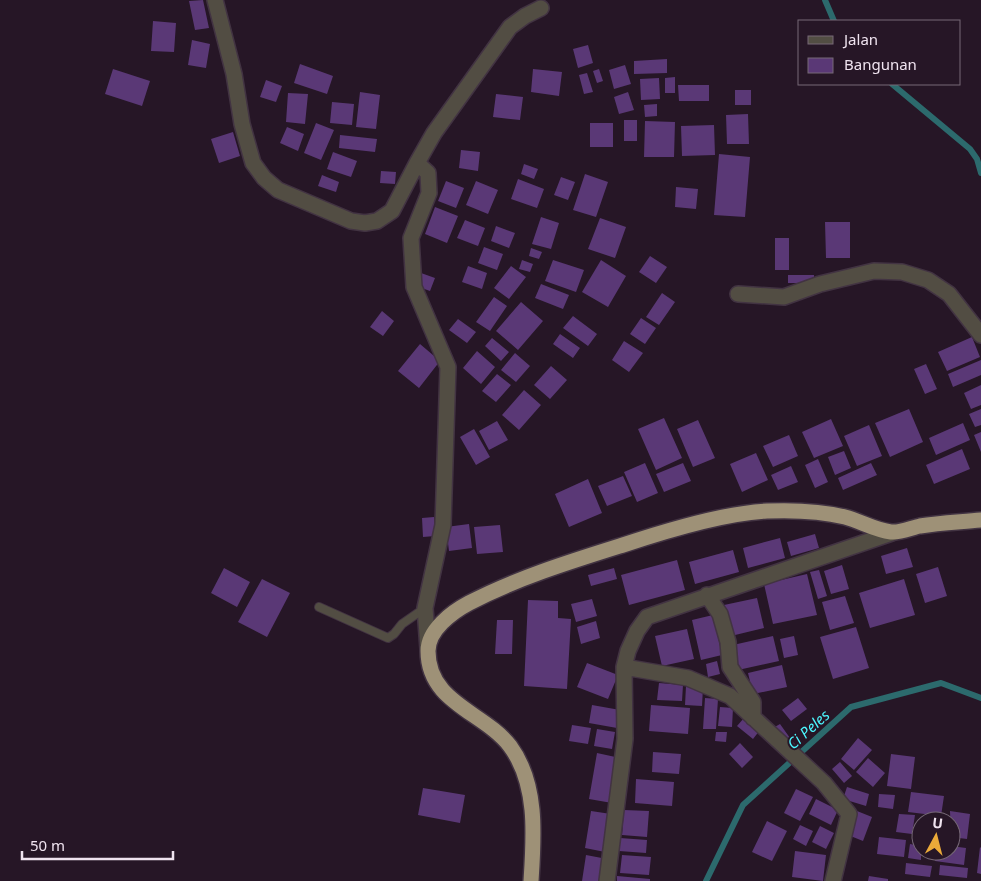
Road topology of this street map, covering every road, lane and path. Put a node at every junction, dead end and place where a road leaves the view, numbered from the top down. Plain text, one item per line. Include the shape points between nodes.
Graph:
1 (215, 0) edge
2 (541, 8) dead end
3 (417, 164) junction
4 (738, 294) dead end
5 (981, 335) edge
6 (981, 520) edge
7 (892, 533) junction
8 (707, 596) junction
9 (319, 607) dead end
10 (425, 608) junction
11 (428, 649) junction
12 (624, 667) junction
13 (753, 718) junction
14 (531, 881) edge
15 (608, 881) edge
16 (833, 881) edge

1 - 3 street via 234,74 242,124 254,163 278,190 351,221 377,221 392,211
2 - 3 street via 510,27 434,133
3 - 10 street via 428,172 429,193 411,238 414,287 448,367 443,525
4 - 5 street via 784,298 820,284 874,271 902,272 928,280 949,294
6 - 7 highway via 919,526
7 - 8 street
7 - 11 highway via 844,517 812,512 766,511 670,530 583,558 468,604 435,631
8 - 12 street via 647,617 636,631
8 - 13 street via 720,614 728,642 730,667 749,692
9 - 10 lane via 388,638
10 - 11 street
11 - 14 highway via 430,668 440,688 456,705 490,727 510,746 521,768 531,795
12 - 13 street via 688,678 714,687 730,696
12 - 15 street via 625,739
13 - 16 street via 824,783 849,814

